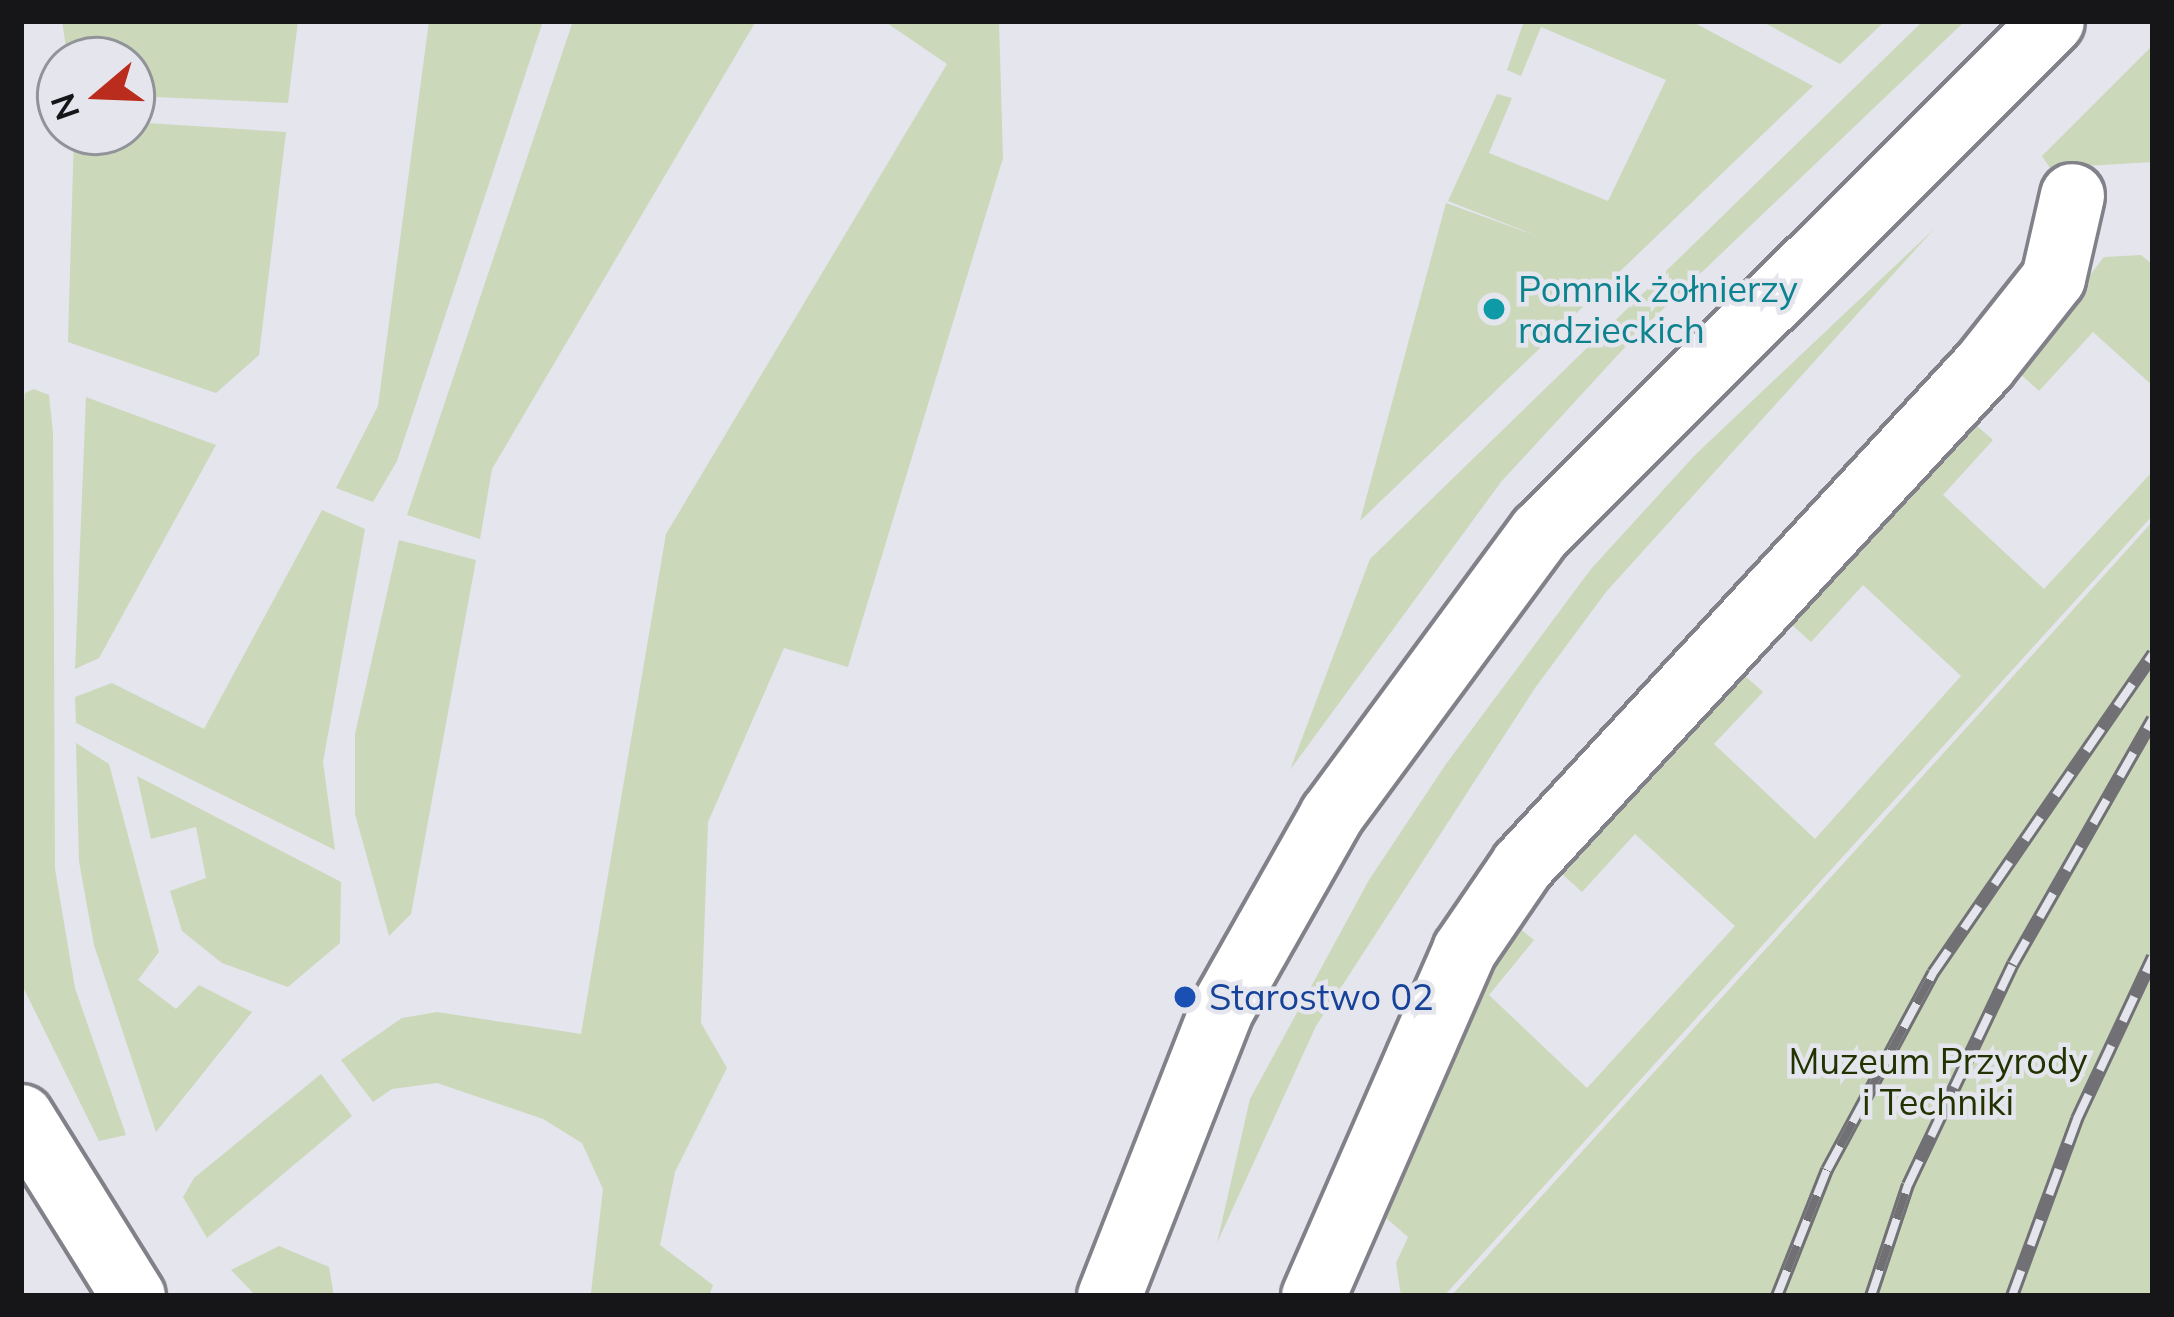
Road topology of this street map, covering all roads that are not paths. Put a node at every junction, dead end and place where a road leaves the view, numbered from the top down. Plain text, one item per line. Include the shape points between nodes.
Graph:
1 (2052, 21) edge
2 (2072, 195) dead end
3 (1206, 1046) junction
4 (21, 1116) edge
5 (133, 1296) edge
6 (1065, 1296) edge
7 (1109, 1296) edge
8 (1313, 1296) edge

1 - 3 street via 1540,532 1331,815
2 - 8 street via 2053,278 1984,365 1510,882 1464,950
3 - 6 street
3 - 7 street
4 - 5 street

